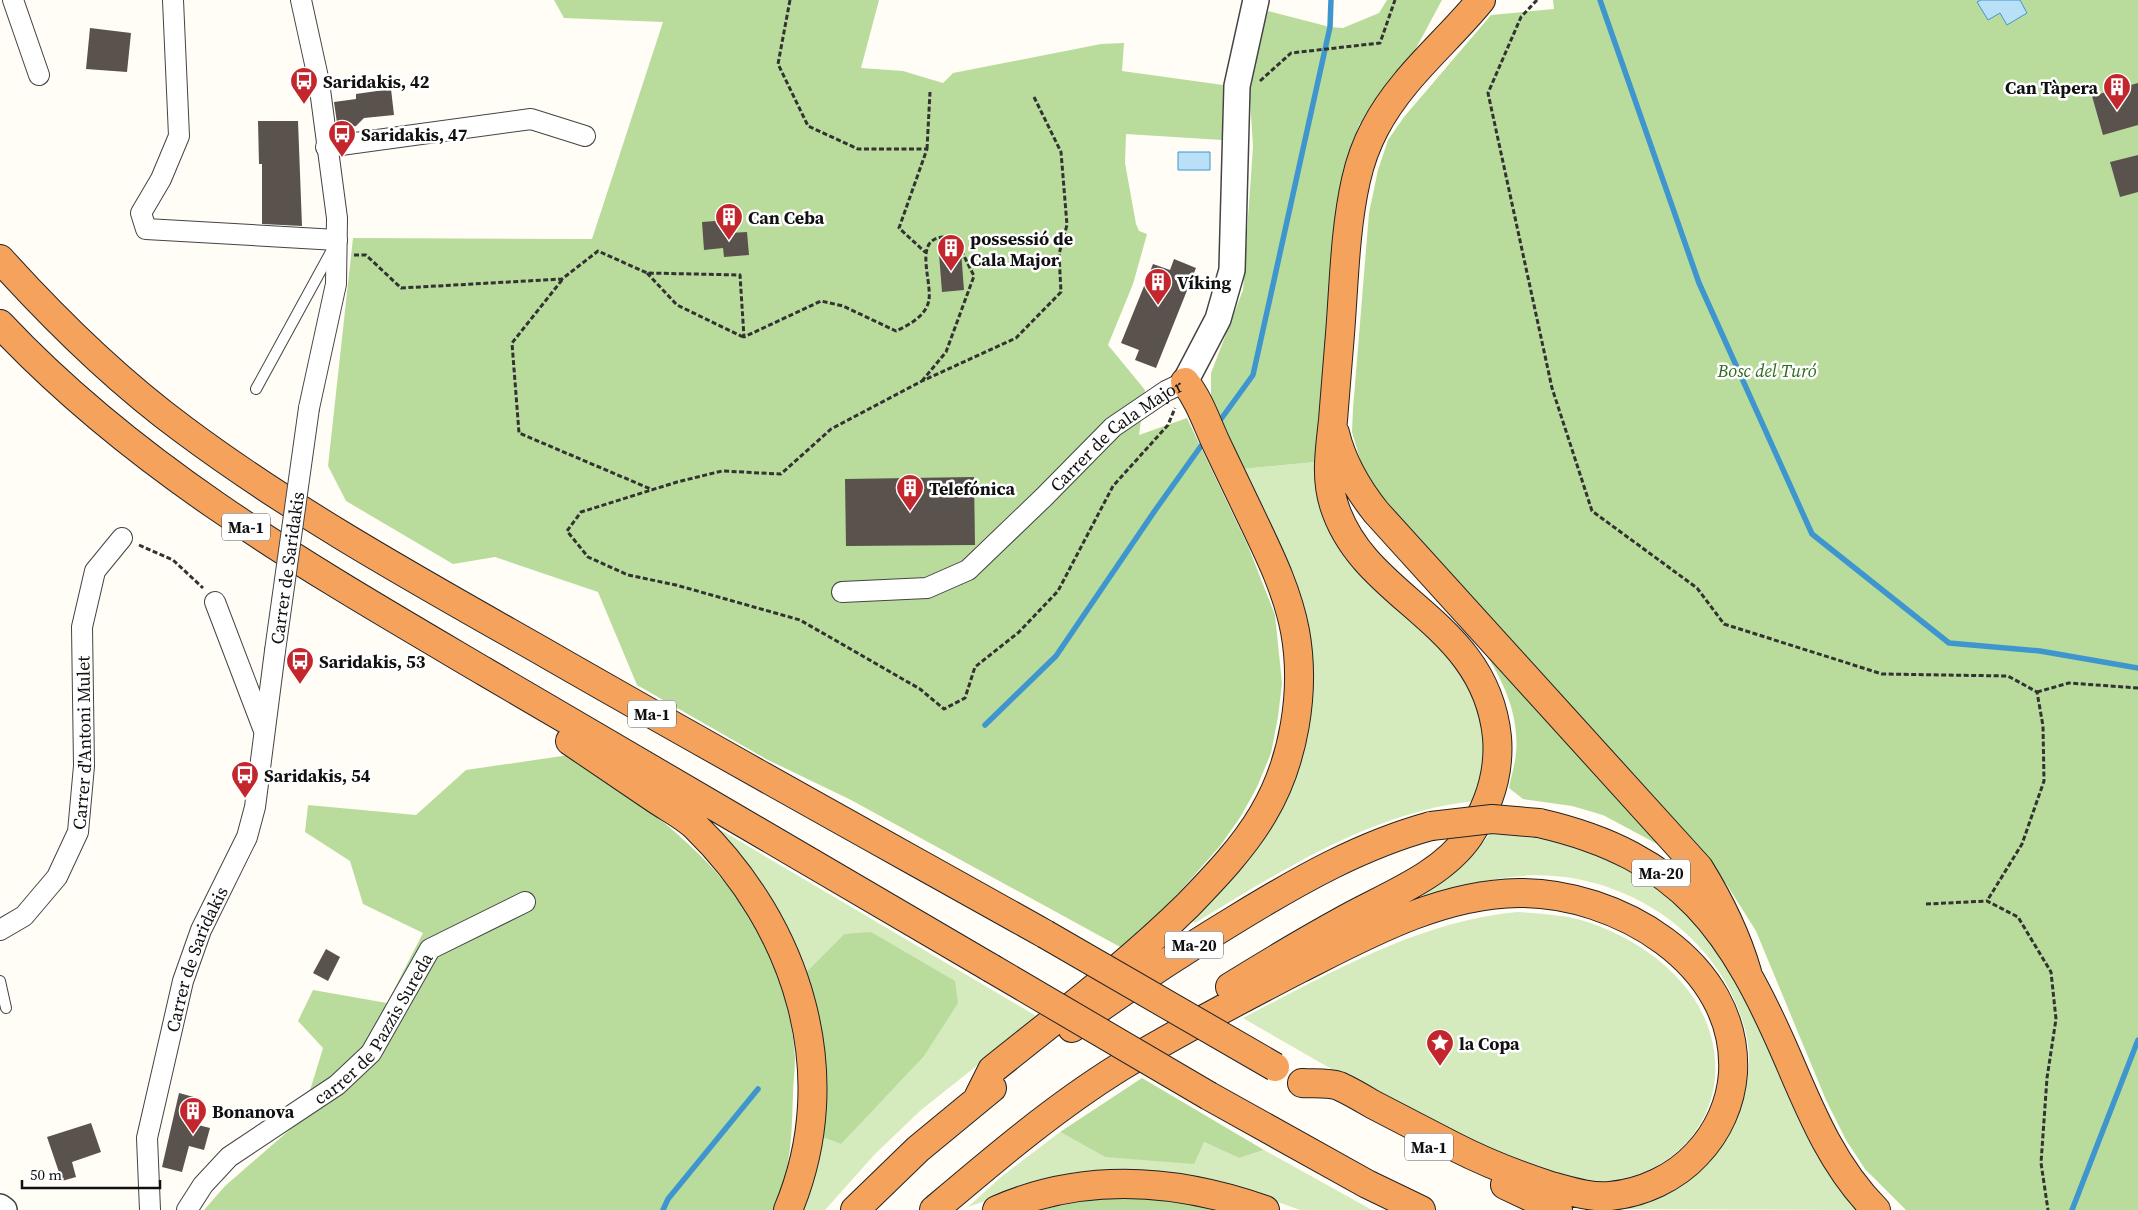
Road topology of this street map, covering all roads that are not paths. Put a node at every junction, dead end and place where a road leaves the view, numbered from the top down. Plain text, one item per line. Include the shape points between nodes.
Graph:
1 (13, 0) edge
2 (173, 0) edge
3 (301, 0) edge
4 (1256, 0) edge
5 (1481, 0) edge
6 (38, 75) dead end
7 (585, 136) dead end
8 (326, 146) junction
9 (336, 247) junction
10 (0, 259) edge
11 (0, 324) edge
12 (1185, 382) junction
13 (256, 390) dead end
14 (1332, 424) junction
15 (122, 538) road end
16 (842, 592) dead end
17 (215, 602) road end
18 (532, 699) junction
19 (264, 730) junction
20 (525, 902) dead end
21 (0, 930) edge
22 (1747, 972) junction
23 (0, 980) edge
24 (6, 1008) dead end
25 (1120, 1067) junction
26 (1302, 1083) junction
27 (977, 1100) junction
28 (0, 1207) edge
29 (4, 1210) edge
30 (150, 1210) edge
31 (188, 1210) edge
32 (788, 1210) edge
33 (855, 1210) edge
34 (934, 1210) edge
35 (997, 1210) edge
36 (1265, 1210) edge
37 (1420, 1210) edge
38 (1558, 1210) edge
39 (1876, 1210) edge

1 - 6 street
2 - 9 street via 179,136 161,179 141,213 146,229
3 - 8 street, Carrer de Saridakis via 319,82
4 - 12 street, Carrer de Cala Major via 1237,86 1232,270 1218,319
5 - 14 highway via 1395,97 1377,124 1363,155 1352,199
7 - 8 street via 531,119
8 - 9 street, Carrer de Saridakis via 337,218
9 - 13 lane, Carrer de Saridakis
9 - 19 street, Carrer de Saridakis, bridge via 336,284 308,408
10 - 26 highway, Ma-1, bridge via 67,330 142,397 272,491 480,616 1045,934
11 - 18 highway, Ma-1 via 104,422 206,500 308,566
12 - 16 street, Carrer de Cala Major via 1113,427 968,570 927,588
12 - 27 highway via 1196,395 1287,598 1295,633 1298,699 1290,742 1275,789 1250,833 1196,896 1153,940 992,1070
14 - 22 highway via 1348,469 1376,512 1699,868 1722,904 1738,939
14 - 25 highway via 1328,476 1343,527 1371,564 1454,642 1471,664 1484,690 1498,747 1493,789 1470,834 1447,860 1266,964 1147,1042
15 - 21 street, Carrer d'Antoni Mulet via 95,570 82,627 84,766 78,832 57,877 24,916
17 - 19 street
18 - 32 highway via 559,733 694,825 750,891 778,936 802,1005 812,1087 809,1141 800,1180
18 - 37 highway, Ma-1, bridge via 1209,1096
19 - 30 street, Carrer de Saridakis via 255,807 247,837 201,930 181,990 147,1138
20 - 31 street, carrer de Pazzis Sureda via 430,949 371,1053 337,1085 229,1157 203,1185
22 - 27 highway, Ma-20, bridge via 1722,933 1691,898 1668,878 1613,846 1539,822 1492,819 1431,826 1356,853 1268,900 1111,999
22 - 39 highway, Ma-20 via 1827,1145 1857,1191
23 - 24 lane
25 - 26 highway via 1274,982 1382,928 1432,908 1522,893 1553,895 1599,906 1655,934 1676,950 1708,988 1727,1026 1732,1052 1728,1101 1714,1133 1704,1146 1666,1178 1613,1196 1571,1192 1518,1176 1458,1149 1336,1085
25 - 34 highway via 1079,1095
26 - 38 highway, Ma-1
27 - 33 highway, Ma-20 via 918,1149
28 - 29 street
35 - 36 highway via 1058,1190 1120,1183 1200,1190

